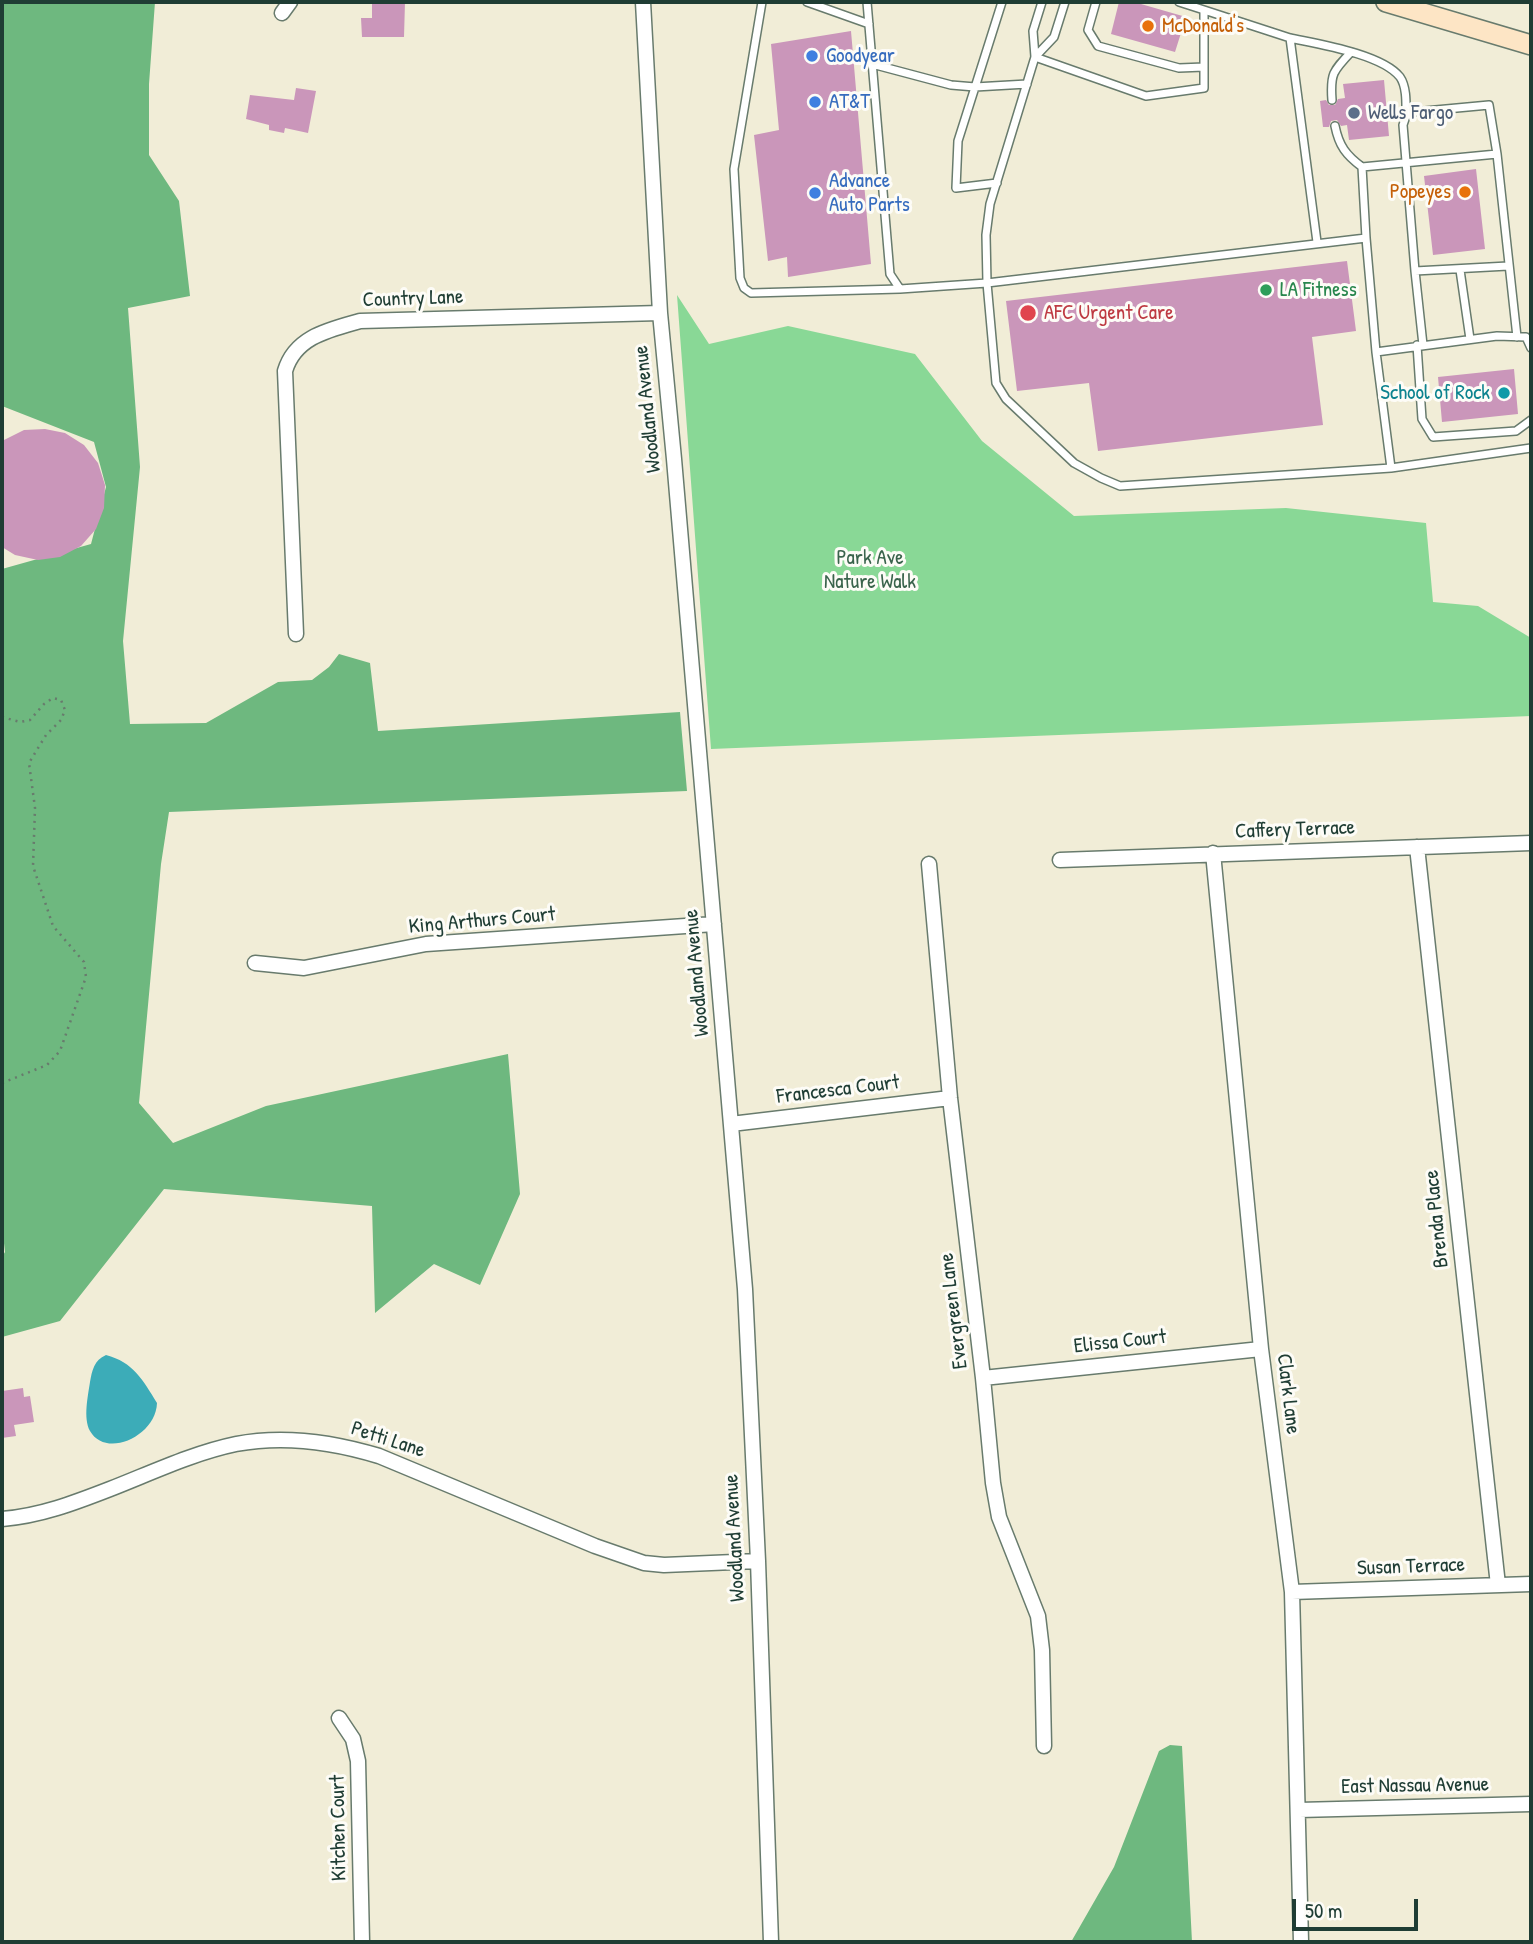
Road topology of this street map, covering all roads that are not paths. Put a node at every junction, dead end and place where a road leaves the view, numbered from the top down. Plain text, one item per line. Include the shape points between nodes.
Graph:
1 (643, 2) edge
2 (762, 2) edge
3 (807, 2) edge
4 (867, 2) edge
5 (1002, 2) edge
6 (1042, 2) edge
7 (1065, 2) edge
8 (1096, 2) edge
9 (1179, 2) edge
10 (1386, 2) edge
11 (1204, 10) junction
12 (869, 24) junction
13 (1290, 38) junction
14 (1531, 45) edge
15 (1351, 52) junction
16 (1035, 57) junction
17 (872, 64) junction
18 (1204, 67) junction
19 (1027, 84) junction
20 (975, 87) junction
21 (1332, 100) dead end
22 (1406, 116) junction
23 (1335, 126) dead end
24 (1497, 154) junction
25 (1405, 163) junction
26 (1362, 167) junction
27 (997, 183) junction
28 (1366, 238) junction
29 (1317, 242) junction
30 (1508, 266) junction
31 (1460, 270) junction
32 (1415, 271) junction
33 (987, 283) junction
34 (900, 289) junction
35 (660, 313) junction
36 (1517, 337) junction
37 (1470, 339) junction
38 (1420, 345) junction
39 (1531, 348) edge
40 (1376, 352) junction
41 (1531, 420) edge
42 (1531, 448) edge
43 (1391, 468) junction
44 (296, 634) dead end
45 (1531, 843) edge
46 (1417, 847) junction
47 (1213, 853) junction
48 (1060, 860) dead end
49 (929, 863) dead end
50 (714, 924) junction
51 (254, 963) dead end
52 (950, 1098) junction
53 (731, 1124) junction
54 (1261, 1349) junction
55 (983, 1377) junction
56 (2, 1519) edge
57 (758, 1561) junction
58 (1531, 1584) edge
59 (1498, 1585) junction
60 (1292, 1592) junction
61 (339, 1718) dead end
62 (1044, 1746) dead end
63 (1531, 1804) edge
64 (1299, 1810) junction
65 (362, 1942) edge
66 (771, 1942) edge
67 (1301, 1942) edge

1 - 35 street, Woodland Avenue
2 - 34 lane via 734,169 744,288 751,293
3 - 12 lane
4 - 12 lane
5 - 20 lane
6 - 16 lane via 1033,31
7 - 16 lane via 1054,37
8 - 18 lane via 1088,30 1098,46 1179,68
9 - 11 lane
10 - 14 main road
11 - 13 lane
11 - 18 lane
12 - 17 lane
13 - 15 lane
13 - 29 lane
15 - 21 lane via 1330,79
15 - 22 lane via 1380,63 1400,78
16 - 18 lane via 1146,96 1204,88
16 - 19 lane
17 - 20 lane
17 - 34 lane via 890,274
19 - 20 lane
19 - 27 lane
20 - 27 lane via 958,141 956,188
22 - 24 lane via 1489,106
22 - 25 lane
23 - 26 lane via 1339,143
24 - 25 lane
24 - 30 lane
25 - 26 lane
25 - 32 lane
26 - 28 lane
27 - 33 lane via 986,235
28 - 29 lane
28 - 40 lane
29 - 33 lane
30 - 31 lane
30 - 36 lane
31 - 32 lane
31 - 37 lane
32 - 38 lane
33 - 34 lane
33 - 43 lane via 996,383 1006,399 1074,463 1101,478 1120,486
35 - 44 street, Country Lane via 360,321 327,330 300,345 289,356 285,371
35 - 50 street, Woodland Avenue
36 - 37 lane
36 - 39 lane via 1526,337
37 - 38 lane
38 - 40 lane
38 - 41 lane via 1422,419 1433,437 1516,431
40 - 43 lane
42 - 43 lane
45 - 46 street, Caffery Terrace
46 - 47 street, Caffery Terrace
46 - 59 street, Brenda Place
47 - 48 street, Caffery Terrace
47 - 54 street, Clark Lane
49 - 52 street, Evergreen Lane
50 - 51 street, King Arthurs Court via 426,944 304,968
50 - 53 street, Woodland Avenue
52 - 53 street, Francesca Court
52 - 55 street, Evergreen Lane
53 - 57 street, Woodland Avenue via 745,1289
54 - 55 street, Elissa Court
54 - 60 street, Clark Lane
55 - 62 street, Evergreen Lane via 999,1517 1038,1616
56 - 57 street, Petti Lane via 68,1505 209,1451 237,1444 300,1441 379,1456 644,1563
57 - 66 street, Woodland Avenue
58 - 59 street, Susan Terrace
59 - 60 street, Susan Terrace
60 - 64 street, Clark Lane
61 - 65 street, Kitchen Court via 353,1739 358,1761
63 - 64 street, East Nassau Avenue
64 - 67 street, Clark Lane

